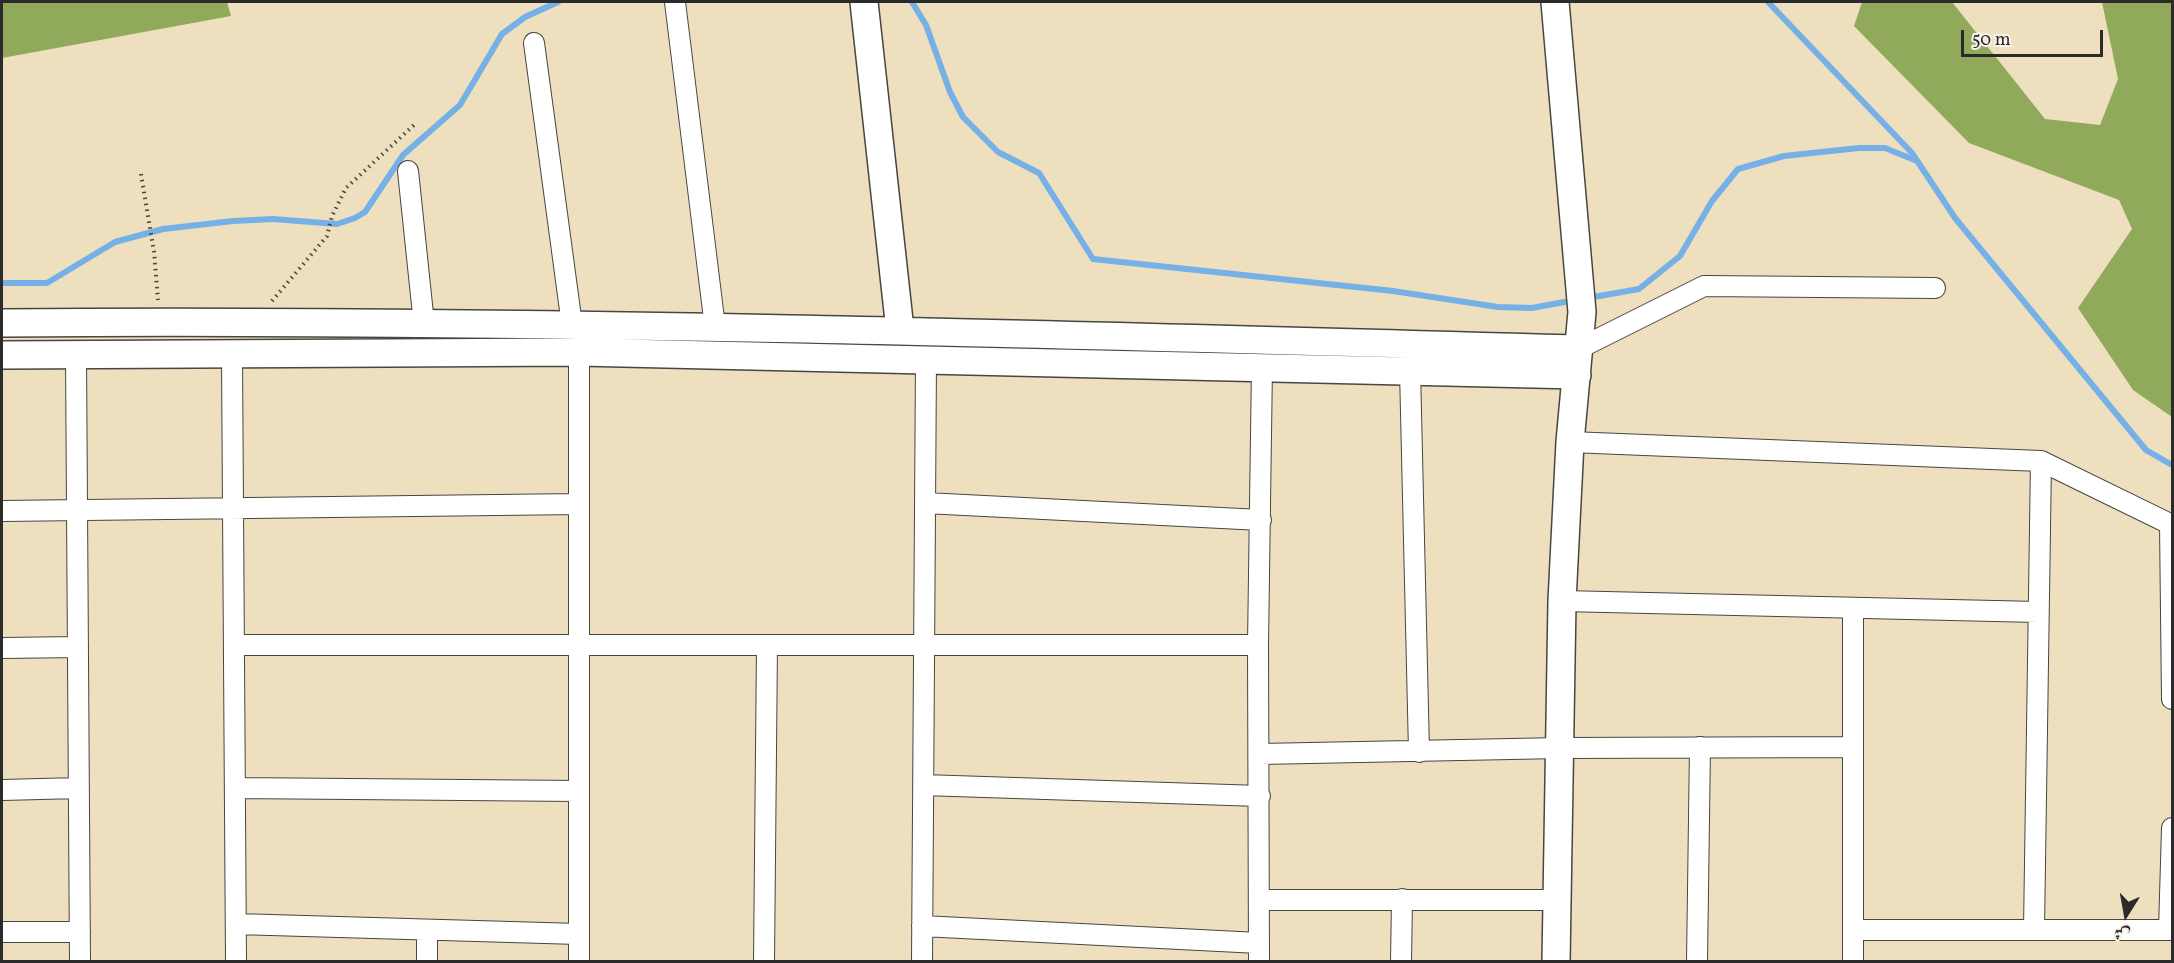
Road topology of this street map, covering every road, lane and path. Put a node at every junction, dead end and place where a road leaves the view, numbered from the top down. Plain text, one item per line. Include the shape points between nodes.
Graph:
1 (675, 2) edge
2 (864, 2) edge
3 (1555, 2) edge
4 (534, 43) dead end
5 (415, 124) dead end
6 (408, 171) dead end
7 (141, 174) dead end
8 (1935, 288) dead end
9 (160, 322) junction
10 (2, 323) edge
11 (255, 323) junction
12 (424, 324) junction
13 (470, 324) junction
14 (572, 326) junction
15 (715, 327) junction
16 (900, 330) junction
17 (471, 352) junction
18 (579, 352) junction
19 (2, 355) edge
20 (76, 355) junction
21 (232, 356) junction
22 (926, 359) junction
23 (1426, 362) junction
24 (1578, 362) junction
25 (1262, 366) junction
26 (1570, 442) junction
27 (2041, 461) junction
28 (925, 503) junction
29 (579, 504) junction
30 (233, 509) junction
31 (77, 510) junction
32 (2, 511) edge
33 (1261, 520) junction
34 (1562, 602) junction
35 (1853, 608) junction
36 (2038, 612) junction
37 (234, 645) junction
38 (579, 645) junction
39 (766, 645) junction
40 (924, 645) junction
41 (1258, 645) junction
42 (78, 647) junction
43 (2, 648) edge
44 (2172, 699) edge
45 (1700, 747) junction
46 (1853, 747) junction
47 (1561, 748) junction
48 (1419, 752) junction
49 (1260, 754) junction
50 (923, 785) junction
51 (79, 788) junction
52 (235, 788) junction
53 (2, 790) edge
54 (579, 791) junction
55 (1260, 796) junction
56 (2172, 828) edge
57 (1402, 898) junction
58 (1259, 900) junction
59 (1557, 900) junction
60 (236, 924) junction
61 (922, 926) junction
62 (427, 930) junction
63 (1853, 930) junction
64 (2034, 930) junction
65 (2171, 930) edge
66 (2, 932) edge
67 (80, 932) junction
68 (579, 934) junction
69 (1259, 952) edge
70 (80, 962) edge
71 (236, 962) edge
72 (427, 962) edge
73 (579, 962) edge
74 (764, 962) edge
75 (922, 962) edge
76 (1401, 962) edge
77 (1556, 962) edge
78 (1697, 962) edge
79 (1853, 962) edge

1 - 15 street
2 - 16 main road
3 - 24 main road via 1581,300
4 - 14 street
5 - 11 path via 346,188 327,236
6 - 12 street
7 - 9 path
8 - 24 street via 1704,286
9 - 10 main road
9 - 11 main road
11 - 12 main road
12 - 13 main road
13 - 14 main road
13 - 17 main road
14 - 15 main road
15 - 16 main road
16 - 23 main road
17 - 18 main road
17 - 21 main road
18 - 22 main road
18 - 29 street
19 - 20 main road
20 - 21 main road
20 - 31 street
21 - 30 street
22 - 25 main road
22 - 28 street
23 - 24 main road
23 - 25 main road
23 - 48 street
24 - 26 main road
25 - 33 street
26 - 27 street
26 - 34 main road
27 - 36 street
27 - 44 street via 2170,524
28 - 33 street
28 - 40 street
29 - 30 street
29 - 38 street
30 - 31 street
30 - 37 street
31 - 32 street
31 - 42 street
33 - 41 street
34 - 35 street
34 - 47 main road
35 - 36 street
35 - 46 street
36 - 64 street
37 - 38 street
37 - 52 street
38 - 39 street
38 - 54 street
39 - 40 street
39 - 74 street
40 - 41 street
40 - 50 street
41 - 49 street
42 - 43 street
42 - 51 street
45 - 46 street
45 - 47 street
45 - 78 street
46 - 63 street
47 - 48 street
47 - 59 main road
48 - 49 street
49 - 55 street
50 - 55 street
50 - 61 street
51 - 53 street
51 - 67 street
52 - 54 street
52 - 60 street
54 - 68 street
55 - 58 street
56 - 65 street
57 - 58 street
57 - 59 street
57 - 76 street
58 - 69 street
59 - 77 main road
60 - 62 street
60 - 71 street
61 - 69 street
61 - 75 street
62 - 68 street
62 - 72 street
63 - 64 street
63 - 79 street
64 - 65 street
66 - 67 street
67 - 70 street
68 - 73 street

